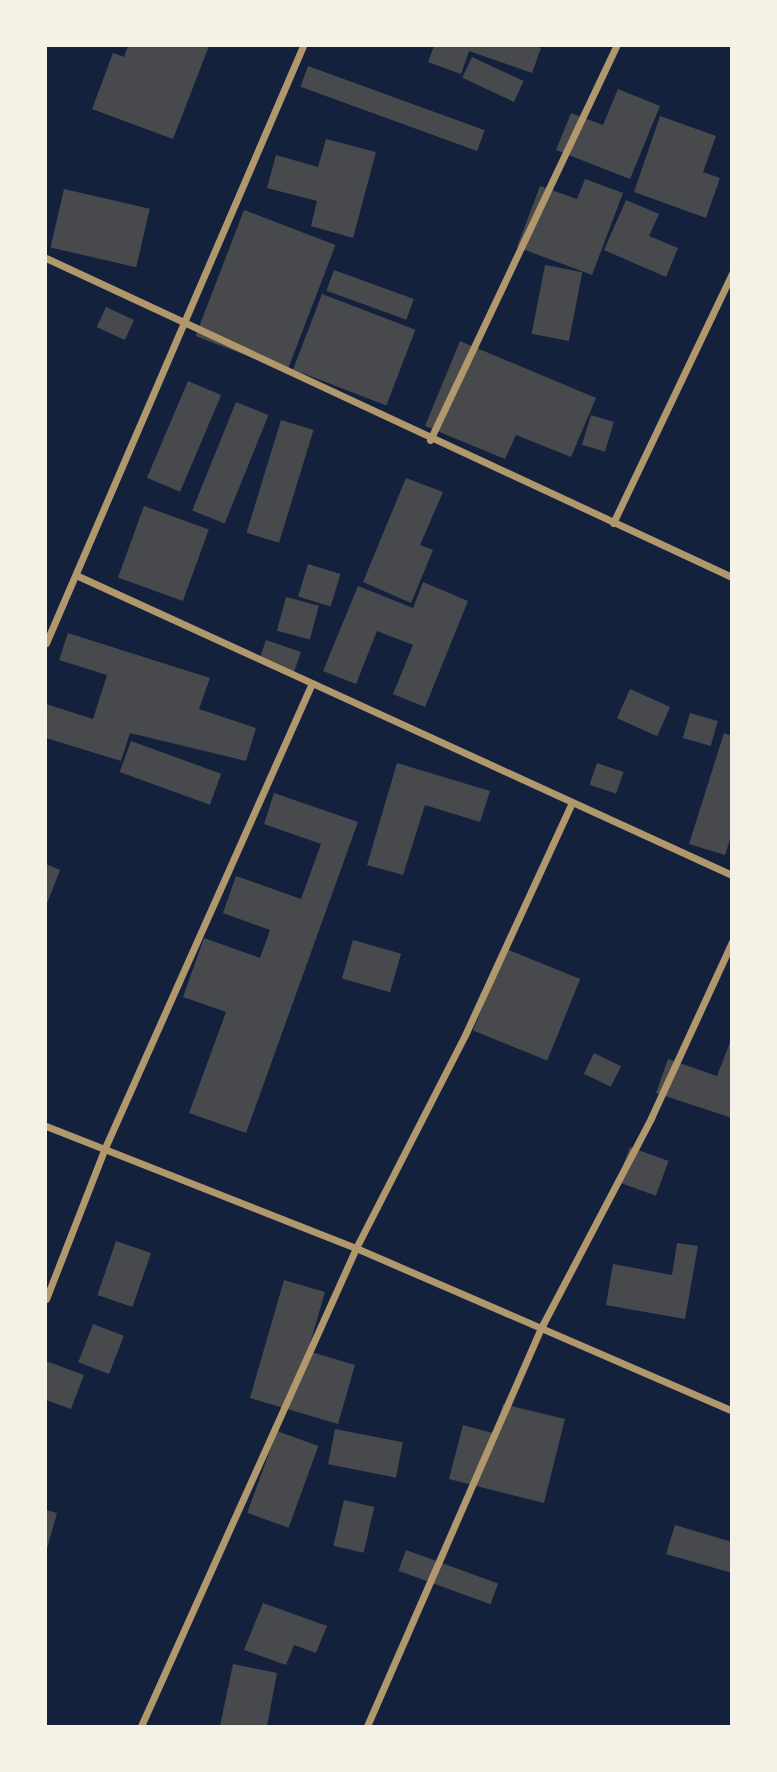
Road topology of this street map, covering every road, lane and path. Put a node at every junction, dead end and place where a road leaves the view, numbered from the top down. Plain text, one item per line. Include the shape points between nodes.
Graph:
1 (303, 46) edge
2 (617, 46) edge
3 (46, 258) edge
4 (732, 273) edge
5 (187, 320) junction
6 (430, 440) junction
7 (613, 523) junction
8 (78, 576) junction
9 (732, 577) edge
10 (46, 643) edge
11 (312, 683) junction
12 (572, 802) junction
13 (732, 875) edge
14 (732, 942) edge
15 (46, 1126) edge
16 (104, 1150) junction
17 (356, 1248) junction
18 (46, 1299) edge
19 (542, 1326) junction
20 (732, 1411) edge
21 (141, 1727) edge
22 (367, 1727) edge

1 - 5 street
2 - 6 street
3 - 5 street
4 - 7 street
5 - 6 street
5 - 8 street
6 - 7 street
7 - 9 street
8 - 10 street
8 - 11 street
11 - 12 street
11 - 16 street
12 - 13 street
12 - 17 street via 465,1035
14 - 19 street via 651,1118
15 - 16 street
16 - 17 street
16 - 18 street
17 - 19 street
17 - 21 street
19 - 20 street
19 - 22 street

